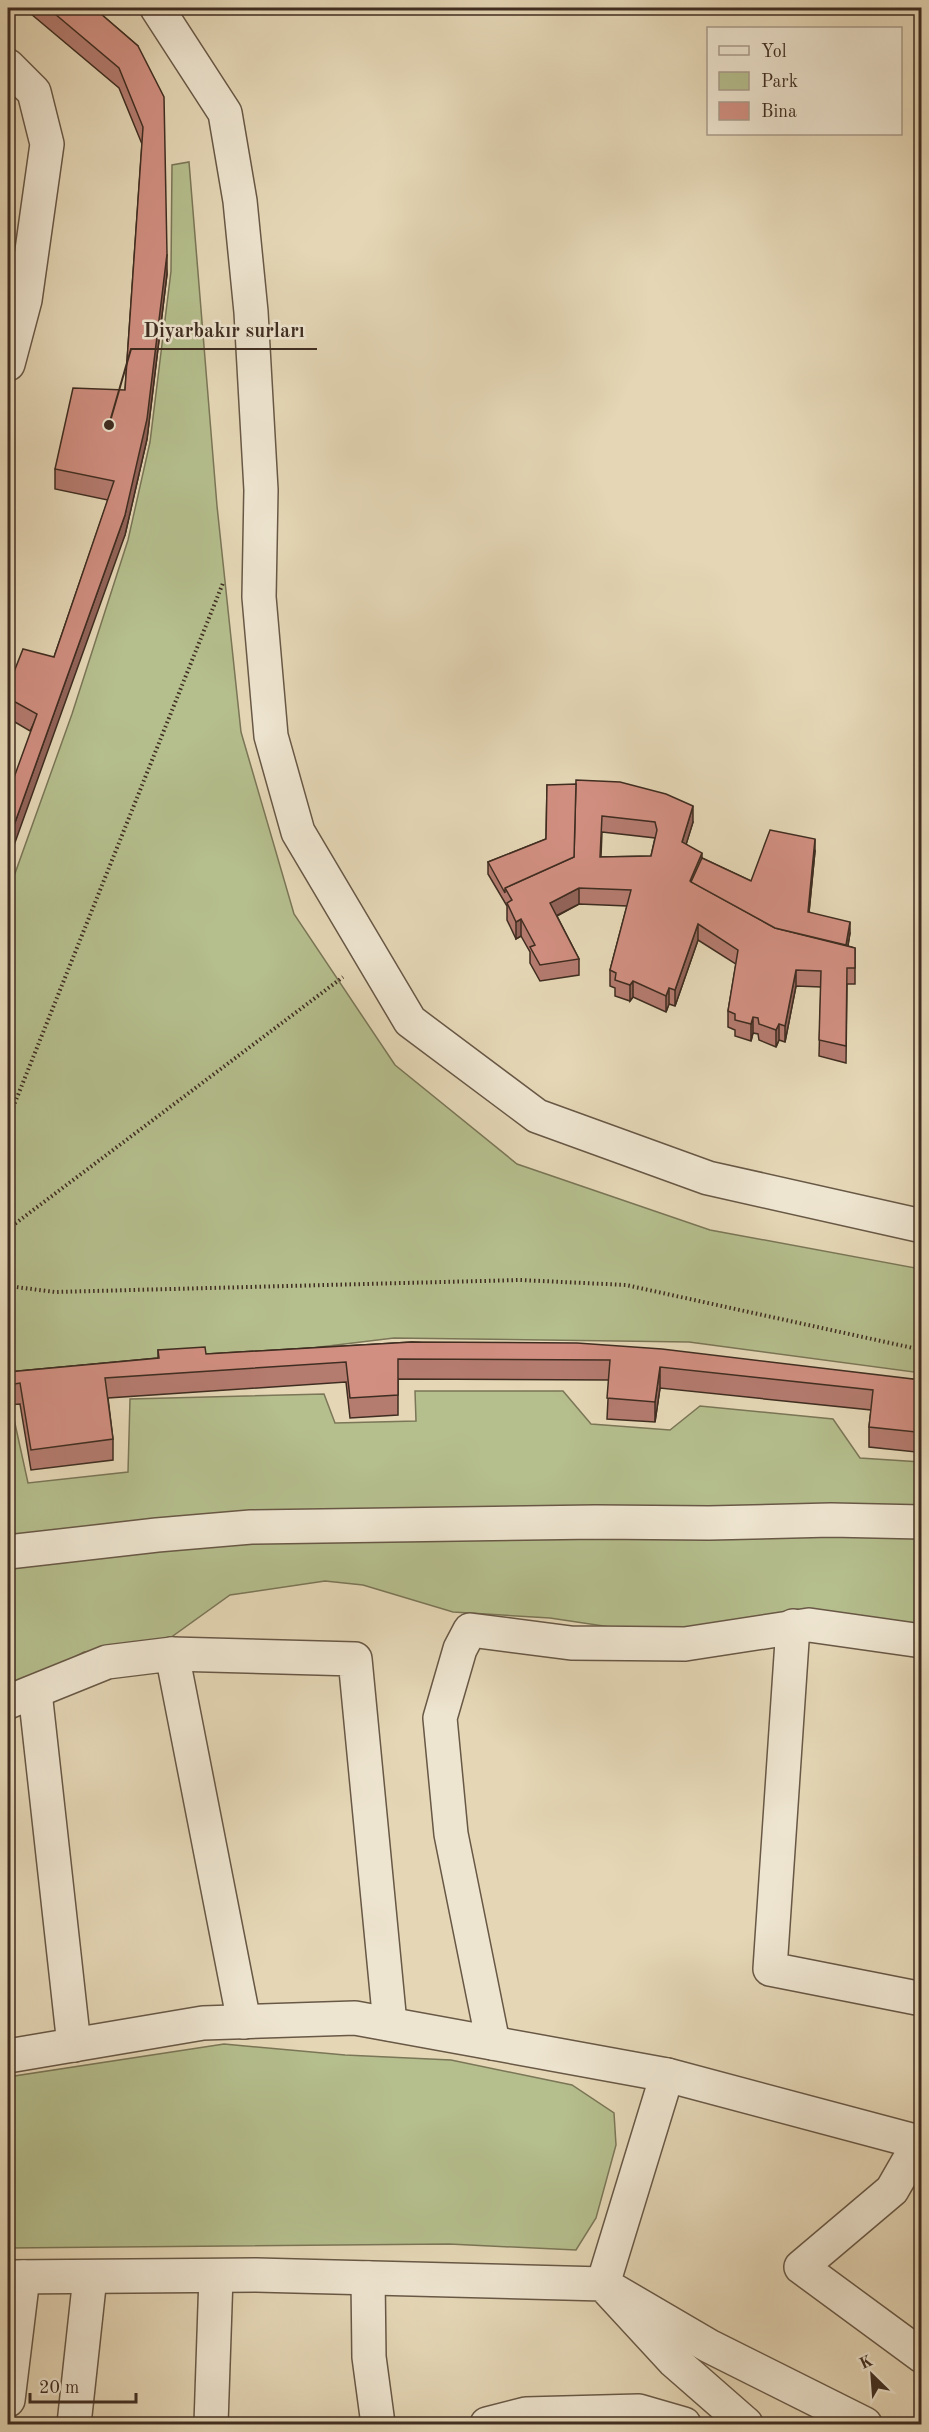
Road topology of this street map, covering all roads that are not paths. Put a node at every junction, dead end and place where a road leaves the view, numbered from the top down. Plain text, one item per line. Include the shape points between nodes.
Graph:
1 (157, 8) edge
2 (8, 66) edge
3 (8, 364) edge
4 (921, 1226) edge
5 (921, 1522) edge
6 (8, 1552) edge
7 (793, 1626) junction
8 (921, 1641) edge
9 (172, 1654) junction
10 (21, 1697) edge
11 (921, 1999) edge
12 (243, 2022) junction
13 (390, 2024) junction
14 (493, 2043) junction
15 (74, 2045) junction
16 (8, 2056) edge
17 (667, 2075) junction
18 (920, 2143) edge
19 (216, 2276) junction
20 (15, 2277) edge
21 (90, 2277) junction
22 (368, 2278) junction
23 (603, 2284) junction
24 (917, 2344) edge
25 (8, 2400) edge
26 (611, 2418) edge
27 (74, 2424) edge
28 (211, 2424) edge
29 (378, 2424) edge
30 (487, 2424) edge
31 (684, 2424) edge
32 (746, 2424) edge
33 (865, 2424) edge

1 - 4 street via 225,113 240,201 251,312 261,490 259,597 271,736 298,832 410,1022 537,1116 708,1178
2 - 3 street via 34,92 47,144 25,300
5 - 6 street via 251,1527
7 - 8 street
7 - 11 street via 770,1969
7 - 14 street via 685,1644 571,1643 470,1630 460,1649 441,1718 451,1834
9 - 10 street via 107,1662
9 - 12 street
9 - 13 street via 355,1659
10 - 15 street
12 - 13 street via 355,2018
12 - 15 street via 203,2023
13 - 14 street
14 - 17 street
15 - 16 street
17 - 18 street
17 - 23 street
18 - 24 street via 892,2190 801,2267
19 - 21 street
19 - 22 street
19 - 28 street
20 - 21 street
20 - 25 street
21 - 27 street
22 - 23 street
22 - 29 street via 369,2357
23 - 32 street via 674,2361
23 - 33 street via 709,2346
26 - 30 street via 526,2414
26 - 31 street via 639,2411

